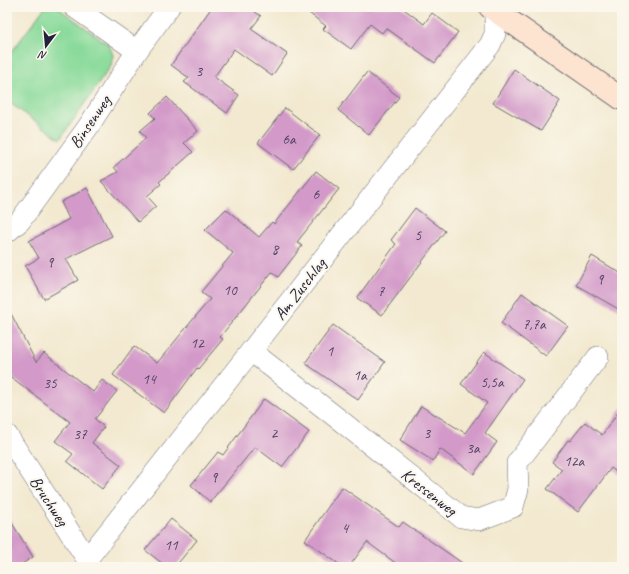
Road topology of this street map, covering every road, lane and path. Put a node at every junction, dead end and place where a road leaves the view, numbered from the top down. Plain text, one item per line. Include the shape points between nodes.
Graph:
1 (74, 7) edge
2 (169, 7) edge
3 (494, 8) edge
4 (137, 51) junction
5 (622, 99) edge
6 (7, 232) edge
7 (252, 351) junction
8 (598, 356) dead end
9 (7, 436) edge
10 (88, 563) edge

1 - 4 street
2 - 4 street, Binsenweg
3 - 5 street
3 - 7 street, Am Zuschlag via 495,34 490,45
4 - 6 street, Binsenweg via 88,127 20,221
7 - 8 street, Kressenweg via 461,517 479,520 513,507 518,490 517,463
7 - 10 street, Am Zuschlag
9 - 10 street, Bruchweg

